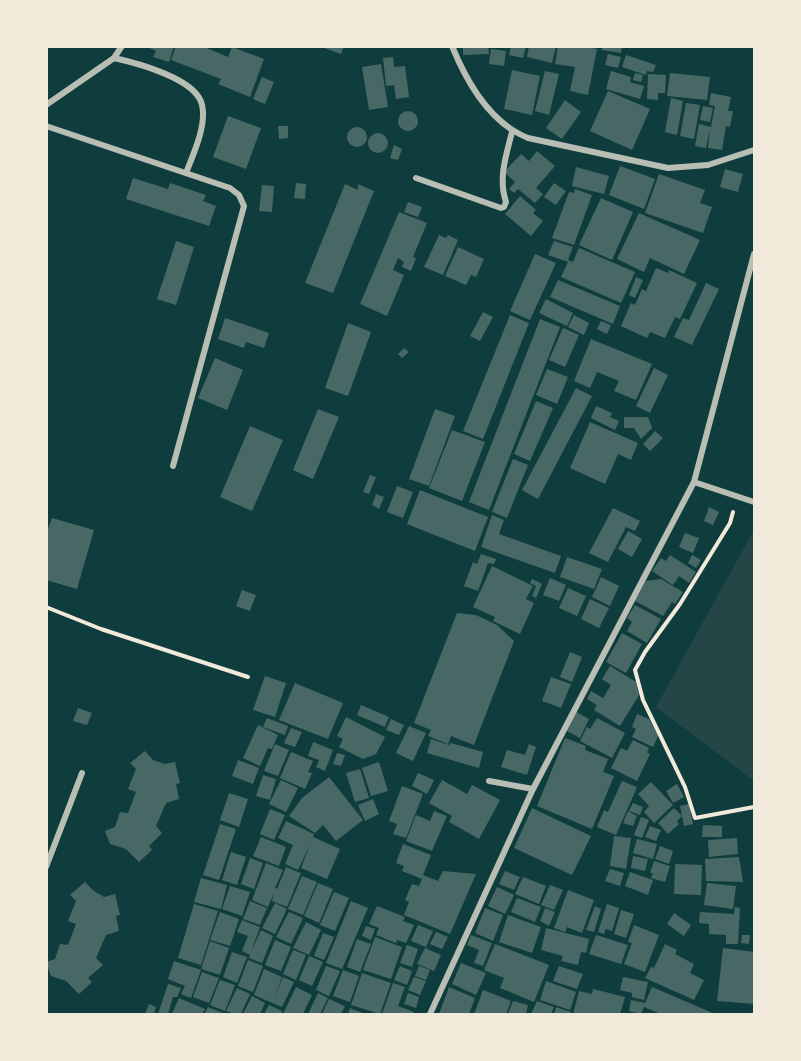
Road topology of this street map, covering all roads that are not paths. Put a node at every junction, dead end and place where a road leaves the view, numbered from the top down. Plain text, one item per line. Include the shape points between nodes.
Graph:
1 (122, 46) edge
2 (452, 46) edge
3 (114, 58) junction
4 (46, 105) edge
5 (46, 126) edge
6 (512, 132) junction
7 (754, 150) edge
8 (186, 173) junction
9 (416, 178) dead end
10 (754, 254) edge
11 (173, 466) dead end
12 (694, 482) junction
13 (754, 502) edge
14 (82, 773) dead end
15 (489, 781) dead end
16 (533, 789) junction
17 (46, 867) edge
18 (430, 1014) edge

1 - 3 street
2 - 6 street via 465,76
3 - 4 street
3 - 8 street via 162,72 183,84 202,104 203,119
5 - 8 street
6 - 7 street via 668,168 708,165
6 - 9 street via 503,165 504,207
8 - 11 street via 230,188 244,206
10 - 12 street
12 - 13 street
12 - 16 street
14 - 17 street
15 - 16 street
16 - 18 street

